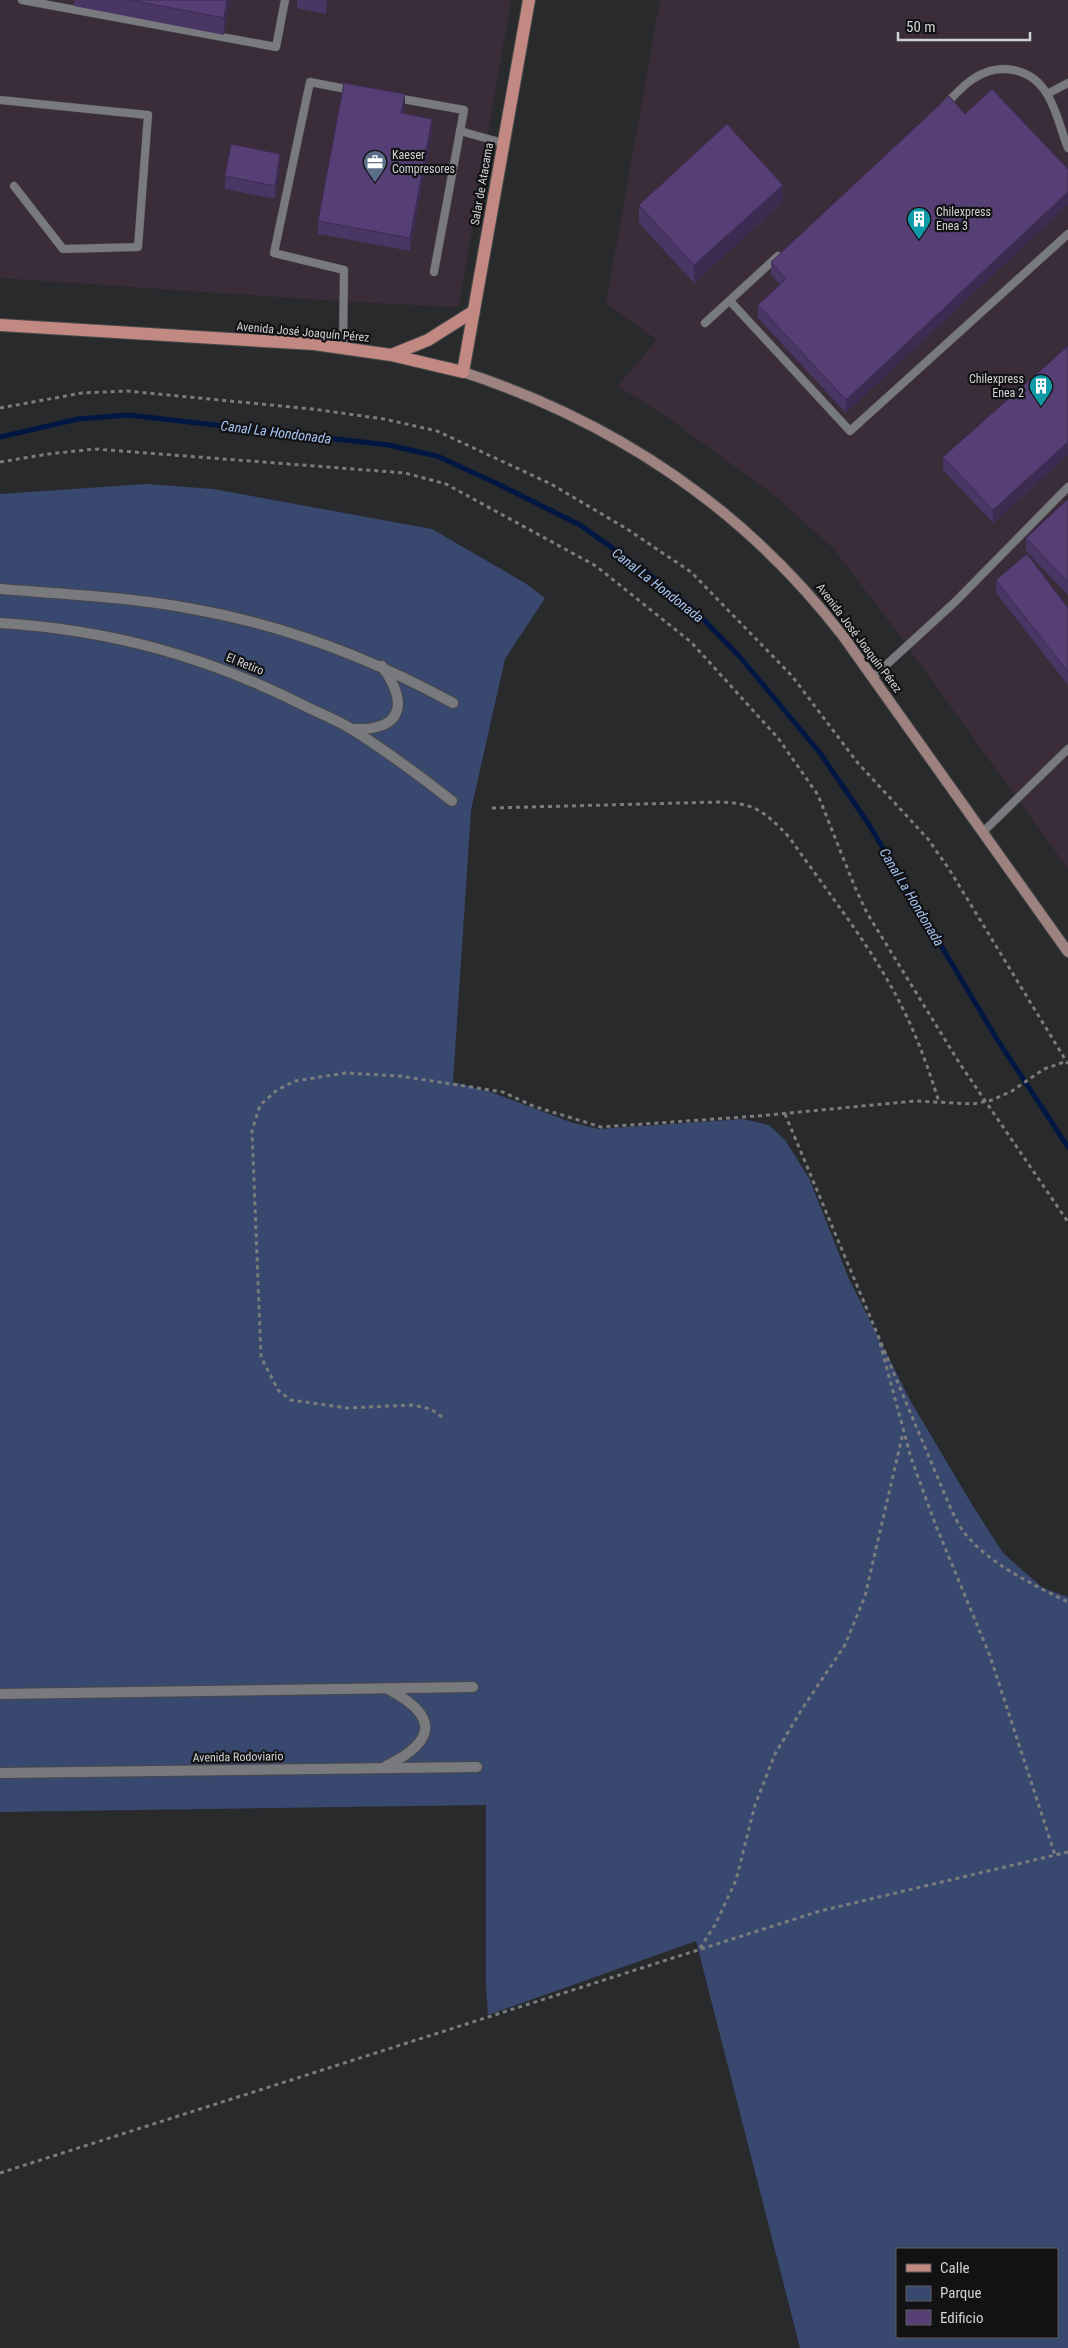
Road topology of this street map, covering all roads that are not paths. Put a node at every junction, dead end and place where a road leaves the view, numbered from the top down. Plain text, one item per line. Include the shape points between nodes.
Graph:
1 (22, 0) edge
2 (285, 0) edge
3 (528, 0) edge
4 (35, 1) edge
5 (1068, 83) edge
6 (358, 91) edge
7 (1047, 94) junction
8 (387, 96) edge
9 (0, 100) edge
10 (936, 112) edge
11 (460, 131) junction
12 (503, 143) junction
13 (1068, 148) edge
14 (14, 186) dead end
15 (1068, 234) edge
16 (781, 254) edge
17 (434, 272) dead end
18 (730, 300) junction
19 (474, 311) junction
20 (706, 323) dead end
21 (0, 325) edge
22 (343, 347) junction
23 (391, 355) junction
24 (463, 372) junction
25 (1068, 487) edge
26 (0, 589) edge
27 (0, 623) edge
28 (382, 666) junction
29 (873, 677) junction
30 (453, 703) dead end
31 (351, 729) junction
32 (1068, 749) edge
33 (452, 801) dead end
34 (983, 832) junction
35 (1068, 952) edge
36 (473, 1687) dead end
37 (386, 1688) junction
38 (0, 1694) edge
39 (382, 1767) junction
40 (477, 1767) dead end
41 (0, 1773) edge

1 - 4 lane
2 - 4 lane via 276,47
3 - 12 main road, Salar de Atacama
5 - 7 lane
6 - 22 lane via 310,82 274,253 344,270
7 - 10 lane via 1029,74 1003,69 973,79
7 - 13 lane
8 - 11 lane via 464,110
9 - 14 lane via 148,115 138,247 63,249
11 - 12 lane
11 - 17 lane
12 - 19 main road, Salar de Atacama
15 - 18 lane via 850,431
16 - 18 lane
18 - 20 lane
19 - 23 main road via 428,340
19 - 24 main road, Salar de Atacama
21 - 22 main road, Avenida José Joaquín Pérez
22 - 23 main road, Avenida José Joaquín Pérez
23 - 24 main road, Avenida José Joaquín Pérez
24 - 29 main road, Avenida José Joaquín Pérez via 569,413 624,442 683,481 741,527 790,573 827,615
25 - 29 lane via 955,602
26 - 28 street via 112,598 194,609 310,638
27 - 31 street, El Retiro via 95,634 168,650 235,673
28 - 30 street
28 - 31 street via 397,692 396,714 376,727
29 - 34 main road, Avenida José Joaquín Pérez
31 - 33 street, El Retiro
32 - 34 lane
34 - 35 main road, Avenida José Joaquín Pérez
36 - 37 street
37 - 38 street
37 - 39 street via 416,1708 425,1720 426,1730 424,1738 410,1751
39 - 40 street, Avenida Rodoviario
39 - 41 street, Avenida Rodoviario

